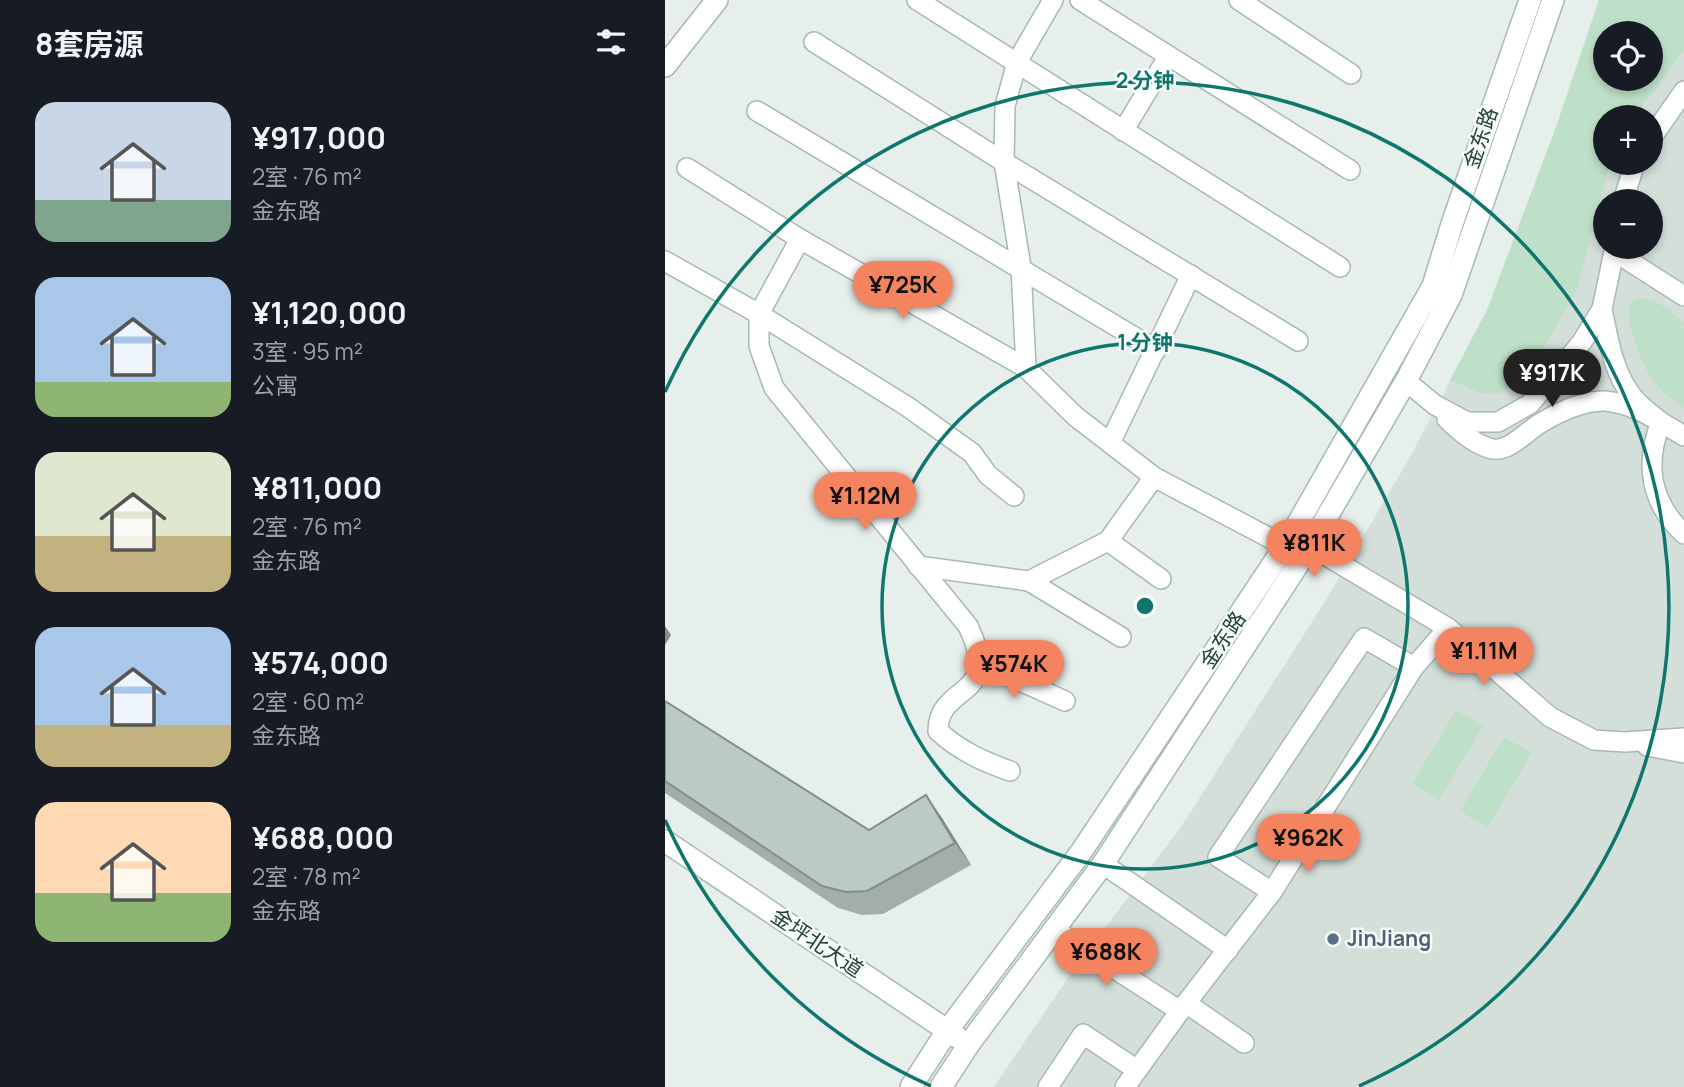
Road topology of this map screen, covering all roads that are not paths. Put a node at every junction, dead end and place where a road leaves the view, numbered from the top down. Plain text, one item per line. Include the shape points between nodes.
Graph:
1 (717, 0) edge
2 (917, 0) edge
3 (1053, 0) edge
4 (1080, 0) edge
5 (1239, 0) edge
6 (1529, 0) edge
7 (1553, 0) edge
8 (814, 41) dead end
9 (1168, 57) junction
10 (1017, 62) junction
11 (665, 66) edge
12 (1351, 74) dead end
13 (1684, 91) edge
14 (757, 111) dead end
15 (1663, 122) edge
16 (1123, 131) junction
17 (1004, 162) junction
18 (687, 168) dead end
19 (1350, 170) dead end
20 (800, 239) junction
21 (1613, 259) edge
22 (1630, 259) edge
23 (665, 261) edge
24 (1021, 267) junction
25 (1340, 267) dead end
26 (1191, 275) junction
27 (1684, 296) edge
28 (1602, 309) junction
29 (759, 314) junction
30 (1298, 341) dead end
31 (1156, 350) junction
32 (1026, 368) junction
33 (1406, 381) junction
34 (1435, 405) junction
35 (1661, 422) junction
36 (1684, 436) edge
37 (1110, 443) junction
38 (1154, 477) junction
39 (1014, 496) dead end
40 (1684, 534) edge
41 (1108, 541) junction
42 (1285, 547) junction
43 (1310, 547) junction
44 (918, 566) junction
45 (1161, 579) dead end
46 (1029, 581) junction
47 (1448, 628) junction
48 (1121, 637) dead end
49 (980, 663) junction
50 (1414, 667) junction
51 (1065, 702) dead end
52 (1684, 738) edge
53 (1625, 742) junction
54 (1684, 754) edge
55 (1010, 771) dead end
56 (665, 841) edge
57 (1103, 864) junction
58 (1272, 892) junction
59 (1055, 930) junction
60 (1228, 950) junction
61 (1183, 1007) junction
62 (947, 1031) junction
63 (1244, 1043) dead end
64 (969, 1044) junction
65 (1137, 1070) junction
66 (911, 1087) edge
67 (941, 1087) edge
68 (1048, 1087) edge
69 (1125, 1087) edge

1 - 11 main road
2 - 10 street
3 - 10 street
4 - 9 street
5 - 12 street
6 - 42 main road, 金东路 via 1433,286
7 - 33 main road, 金东路 via 1451,295
8 - 17 street
9 - 16 street
9 - 19 street
10 - 16 street
10 - 17 street via 1005,106
13 - 15 street
14 - 24 street
16 - 25 street
17 - 24 street
17 - 26 street
18 - 20 street
20 - 29 street
20 - 32 street
21 - 28 street
22 - 27 street
23 - 29 street
24 - 31 street
24 - 32 street
26 - 30 street
26 - 31 street
28 - 34 street via 1582,342 1530,404 1498,422 1467,422
28 - 35 street via 1620,376 1633,398
29 - 39 street via 908,407 972,453 988,475
29 - 44 street via 759,346 774,388
31 - 37 street
32 - 37 street
33 - 34 street
33 - 43 main road, 金东路
34 - 35 street via 1450,422 1494,449 1510,445 1570,409 1604,401 1632,407
35 - 36 street
35 - 40 street via 1651,456 1654,490
37 - 38 street
38 - 41 street
38 - 42 street
41 - 45 street
41 - 46 street
42 - 62 main road, 金东路 via 1081,852
43 - 47 street
43 - 57 main road, 金东路
44 - 46 street
44 - 49 street via 968,626
46 - 48 street
47 - 50 street
47 - 53 street via 1550,717 1594,740
49 - 51 street
49 - 55 street via 968,688 938,717 938,731 977,760
50 - 58 street
50 - 58 street via 1364,638 1218,857
52 - 53 street
53 - 54 street
56 - 62 main road, 金坪北大道
57 - 59 main road, 金东路
57 - 60 street
58 - 60 street
59 - 61 street
59 - 64 main road, 金东路
60 - 61 street
61 - 63 street
61 - 65 street
62 - 64 main road, 金坪北大道
62 - 66 main road, 金东路
64 - 67 main road, 金东路
65 - 68 street via 1083,1034
65 - 69 street

